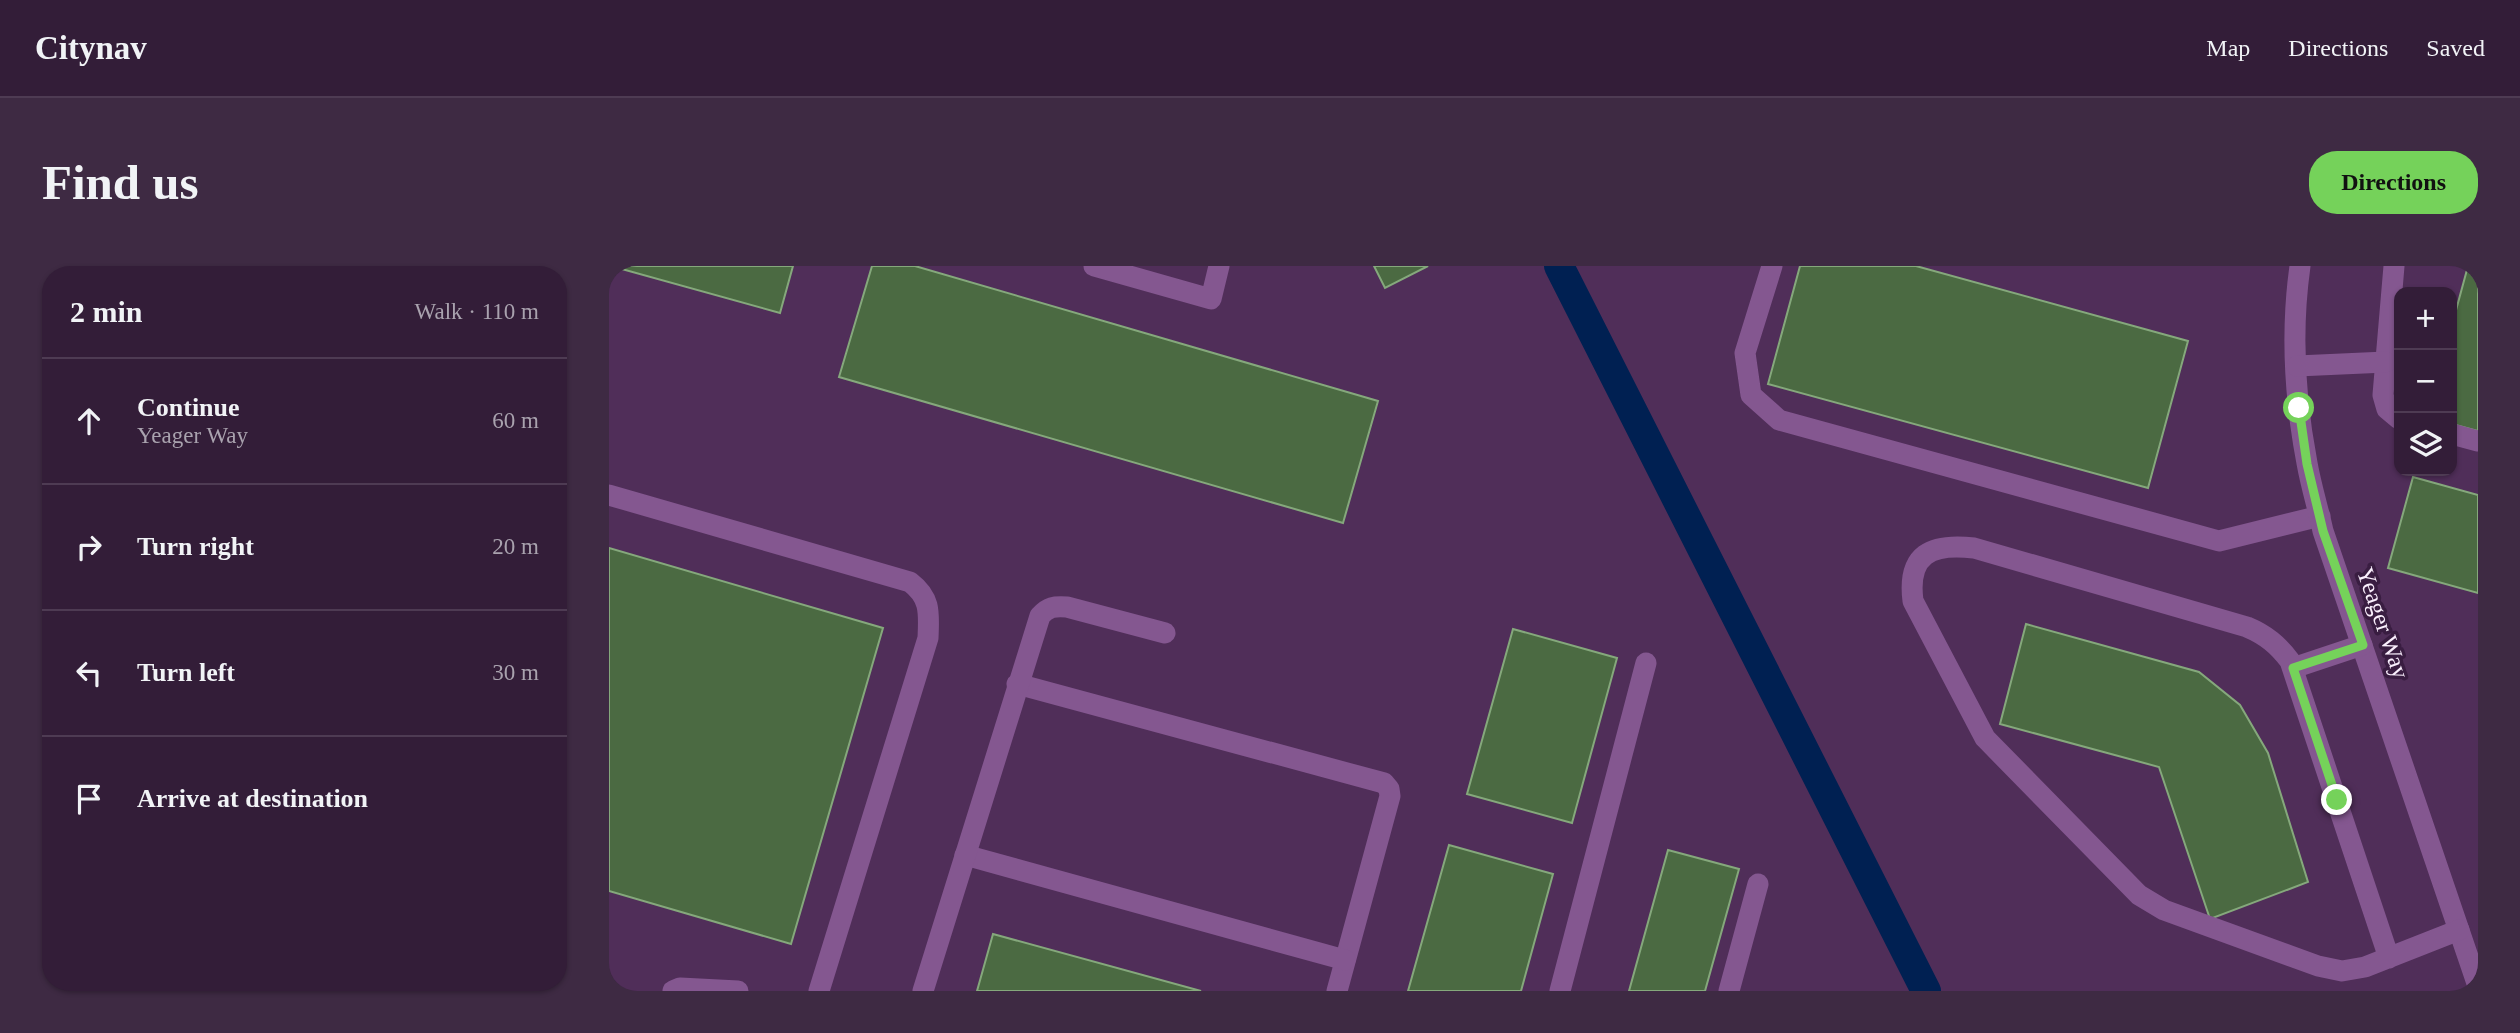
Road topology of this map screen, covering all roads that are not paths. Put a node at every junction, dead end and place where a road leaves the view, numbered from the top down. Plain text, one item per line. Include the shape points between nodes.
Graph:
1 (1094, 266) edge
2 (1219, 266) edge
3 (1772, 266) edge
4 (2300, 266) edge
5 (2394, 266) edge
6 (2386, 362) junction
7 (2297, 366) junction
8 (2394, 414) edge
9 (2457, 435) edge
10 (2478, 441) edge
11 (609, 495) edge
12 (2320, 516) junction
13 (1165, 633) dead end
14 (2363, 645) junction
15 (1646, 663) dead end
16 (2293, 668) junction
17 (1017, 684) junction
18 (965, 855) junction
19 (1758, 884) dead end
20 (2459, 930) junction
21 (2389, 958) junction
22 (1345, 960) junction
23 (2478, 986) edge
24 (673, 991) edge
25 (738, 991) edge
26 (819, 991) edge
27 (923, 991) edge
28 (1337, 991) edge
29 (1560, 991) edge
30 (1729, 991) edge

1 - 2 street via 1211,299
3 - 12 street via 1745,353 1751,395 1779,420 2219,541
4 - 7 street, Yeager Way
5 - 6 street
6 - 7 street
6 - 8 street via 2383,395
7 - 12 street, Yeager Way via 2307,464
9 - 10 street
11 - 26 street via 910,582 922,591 929,612 928,638
12 - 14 street, Yeager Way
13 - 17 street via 1067,607 1047,608 1035,625
14 - 16 street
14 - 20 street, Yeager Way
15 - 29 street
16 - 21 street
16 - 21 street via 2278,645 2247,627 1974,548 1932,549 1917,563 1910,581 1913,601 1985,738 2139,895 2164,910 2318,966 2342,971
17 - 18 street
17 - 22 street via 1384,783 1390,796
18 - 22 street
18 - 27 street
19 - 30 street
20 - 21 street
20 - 23 street, Yeager Way
22 - 28 street
24 - 25 street

